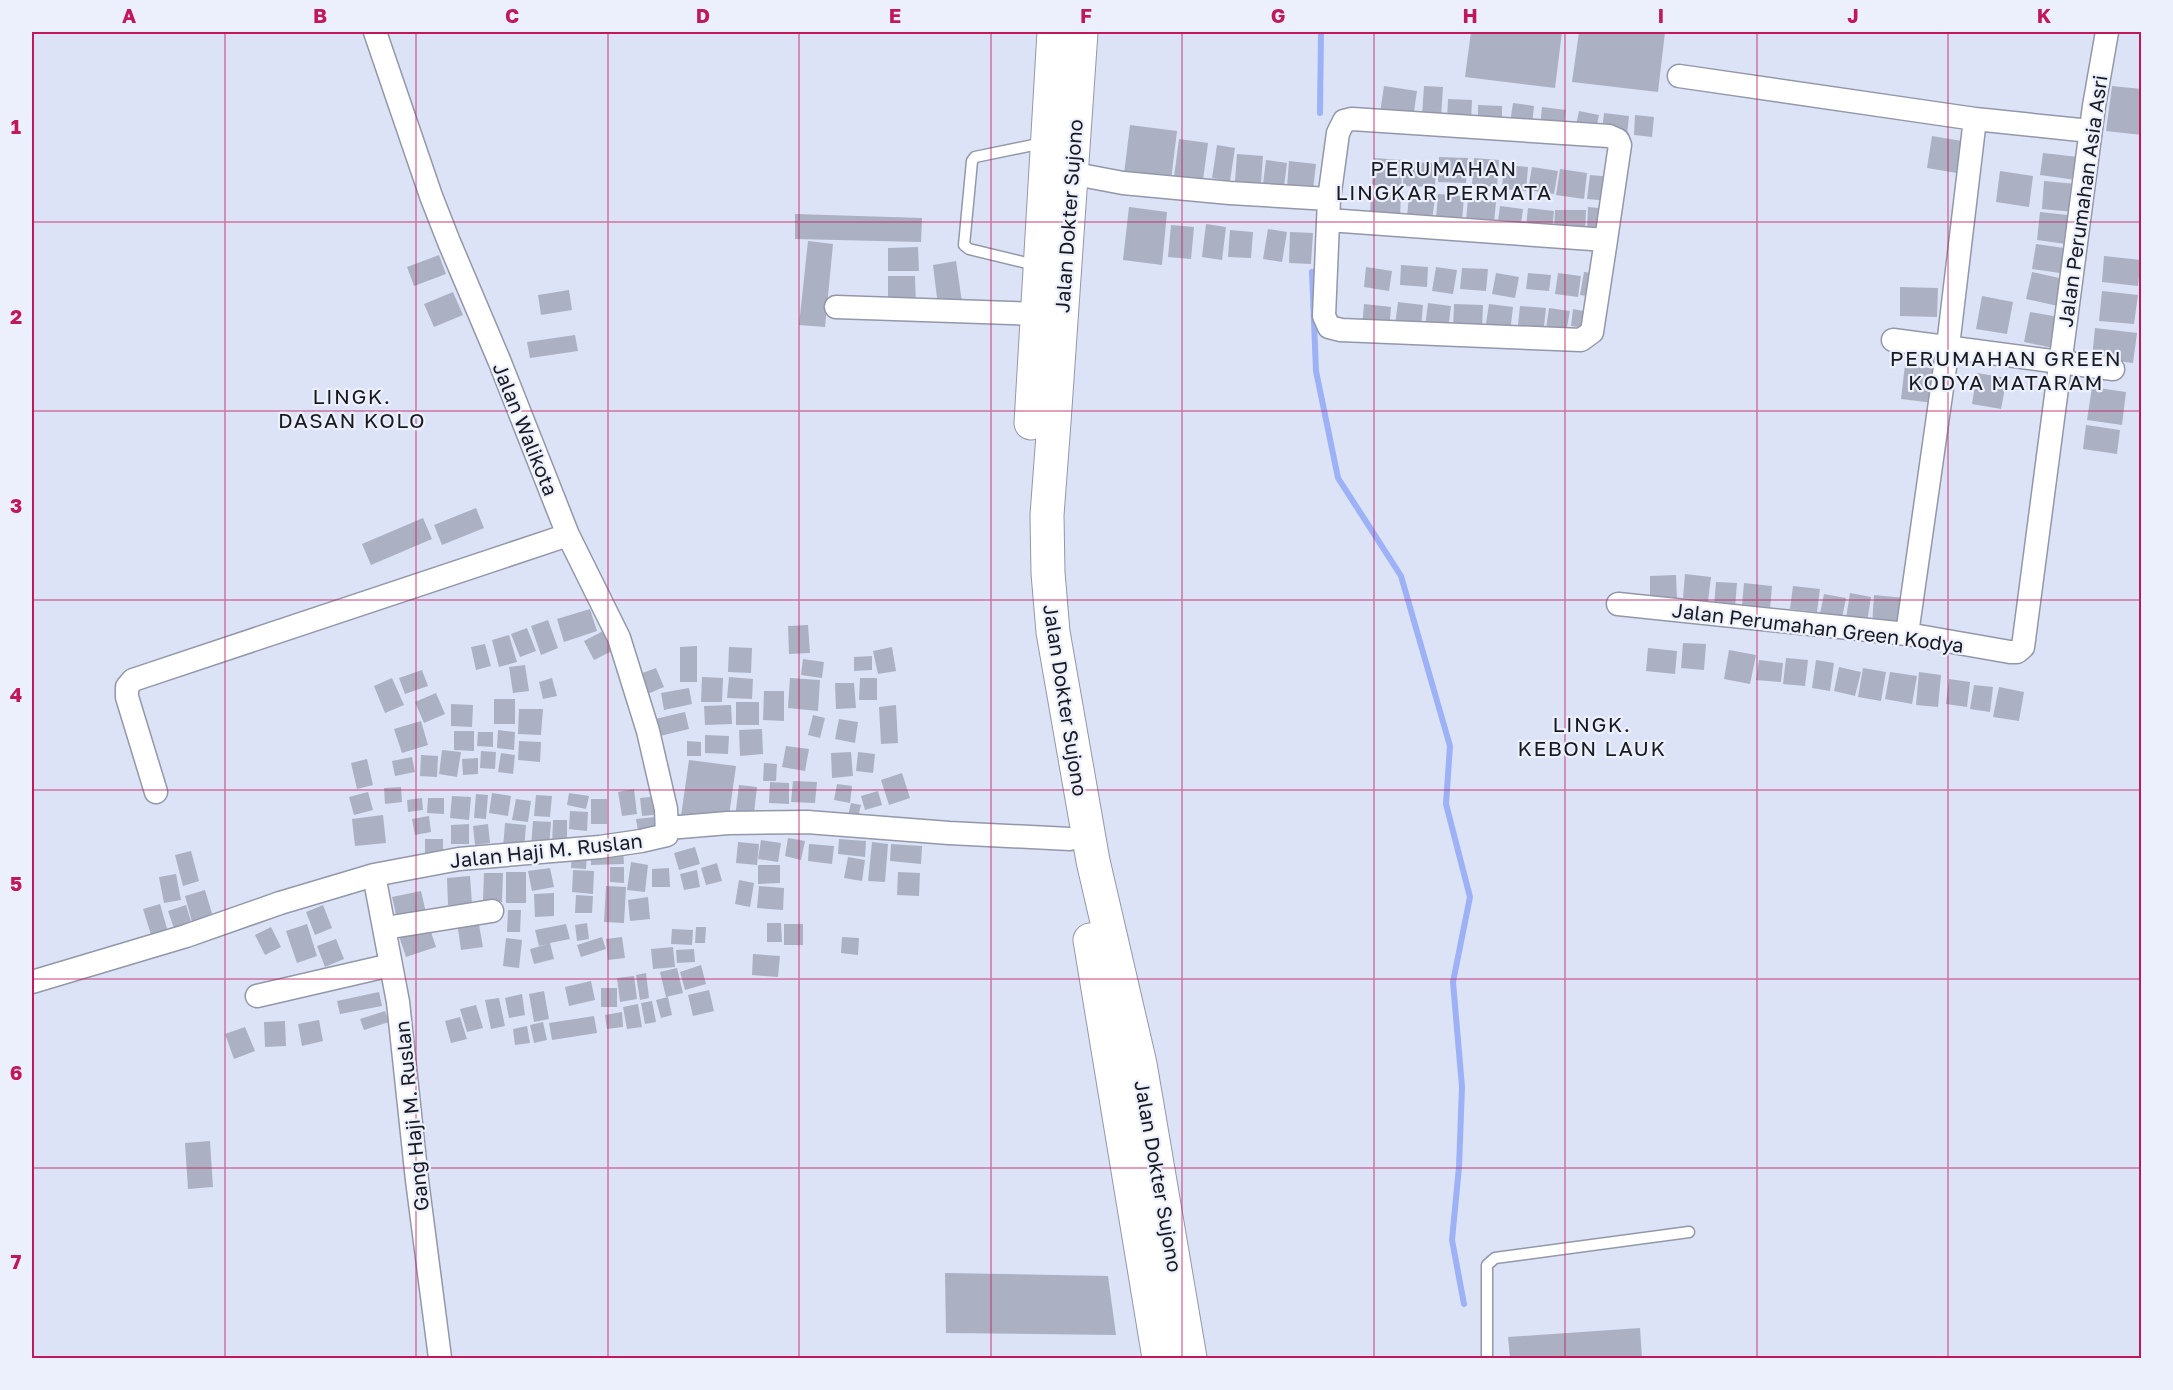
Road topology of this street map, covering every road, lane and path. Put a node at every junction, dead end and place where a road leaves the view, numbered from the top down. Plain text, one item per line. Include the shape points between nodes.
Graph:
1 (375, 32) edge
2 (1054, 32) edge
3 (1081, 32) edge
4 (2107, 32) edge
5 (1679, 76) dead end
6 (1974, 119) junction
7 (2090, 131) junction
8 (1048, 142) junction
9 (1070, 173) junction
10 (1329, 210) junction
11 (1606, 240) junction
12 (1042, 266) junction
13 (837, 307) dead end
14 (1037, 314) junction
15 (1893, 340) dead end
16 (1948, 346) junction
17 (2059, 363) junction
18 (2113, 369) dead end
19 (1037, 515) junction
20 (568, 535) junction
21 (1618, 604) dead end
22 (1907, 634) junction
23 (2017, 652) joint
24 (156, 792) dead end
25 (668, 828) junction
26 (1070, 838) junction
27 (374, 875) junction
28 (492, 911) dead end
29 (385, 928) junction
30 (391, 965) junction
31 (32, 982) edge
32 (257, 996) dead end
33 (1689, 1232) dead end
34 (440, 1359) edge
35 (1159, 1359) edge
36 (1190, 1359) edge
37 (1487, 1359) edge

1 - 20 street, Jalan Walikota via 434,205
2 - 8 highway
3 - 9 highway, Jalan Dokter Sujono
4 - 7 street, Jalan Perumahan Asia Asri
5 - 6 street
6 - 7 street
6 - 16 street
7 - 17 street, Jalan Perumahan Asia Asri
8 - 12 highway
8 - 12 lane via 975,157 964,245
9 - 10 street
9 - 19 highway, Jalan Dokter Sujono
10 - 11 street
10 - 11 street via 1338,134 1347,120 1609,136 1620,145
10 - 11 street via 1324,316 1329,327 1341,330 1581,340 1592,332
12 - 14 highway
13 - 14 street
14 - 19 highway
15 - 16 street
16 - 17 street
16 - 22 street
17 - 18 street
17 - 23 street, Jalan Perumahan Asia Asri via 2026,635
19 - 26 highway via 1032,587
19 - 36 highway, Jalan Dokter Sujono via 1093,861 1140,1064
20 - 24 street via 133,680 127,687 127,697
20 - 25 street, Jalan Walikota via 620,638 648,731
21 - 22 street, Jalan Perumahan Green Kodya
22 - 23 street, Jalan Perumahan Green Kodya
25 - 26 street, Jalan Haji M. Ruslan via 807,822
25 - 27 street, Jalan Haji M. Ruslan via 667,835 627,844 459,859
26 - 35 highway via 1094,960
27 - 29 street, Gang Haji M. Ruslan
27 - 31 street, Jalan Haji M. Ruslan
28 - 29 street
29 - 30 street, Gang Haji M. Ruslan
30 - 32 street
30 - 34 street, Gang Haji M. Ruslan via 404,1041
33 - 37 lane via 1495,1258 1487,1264

